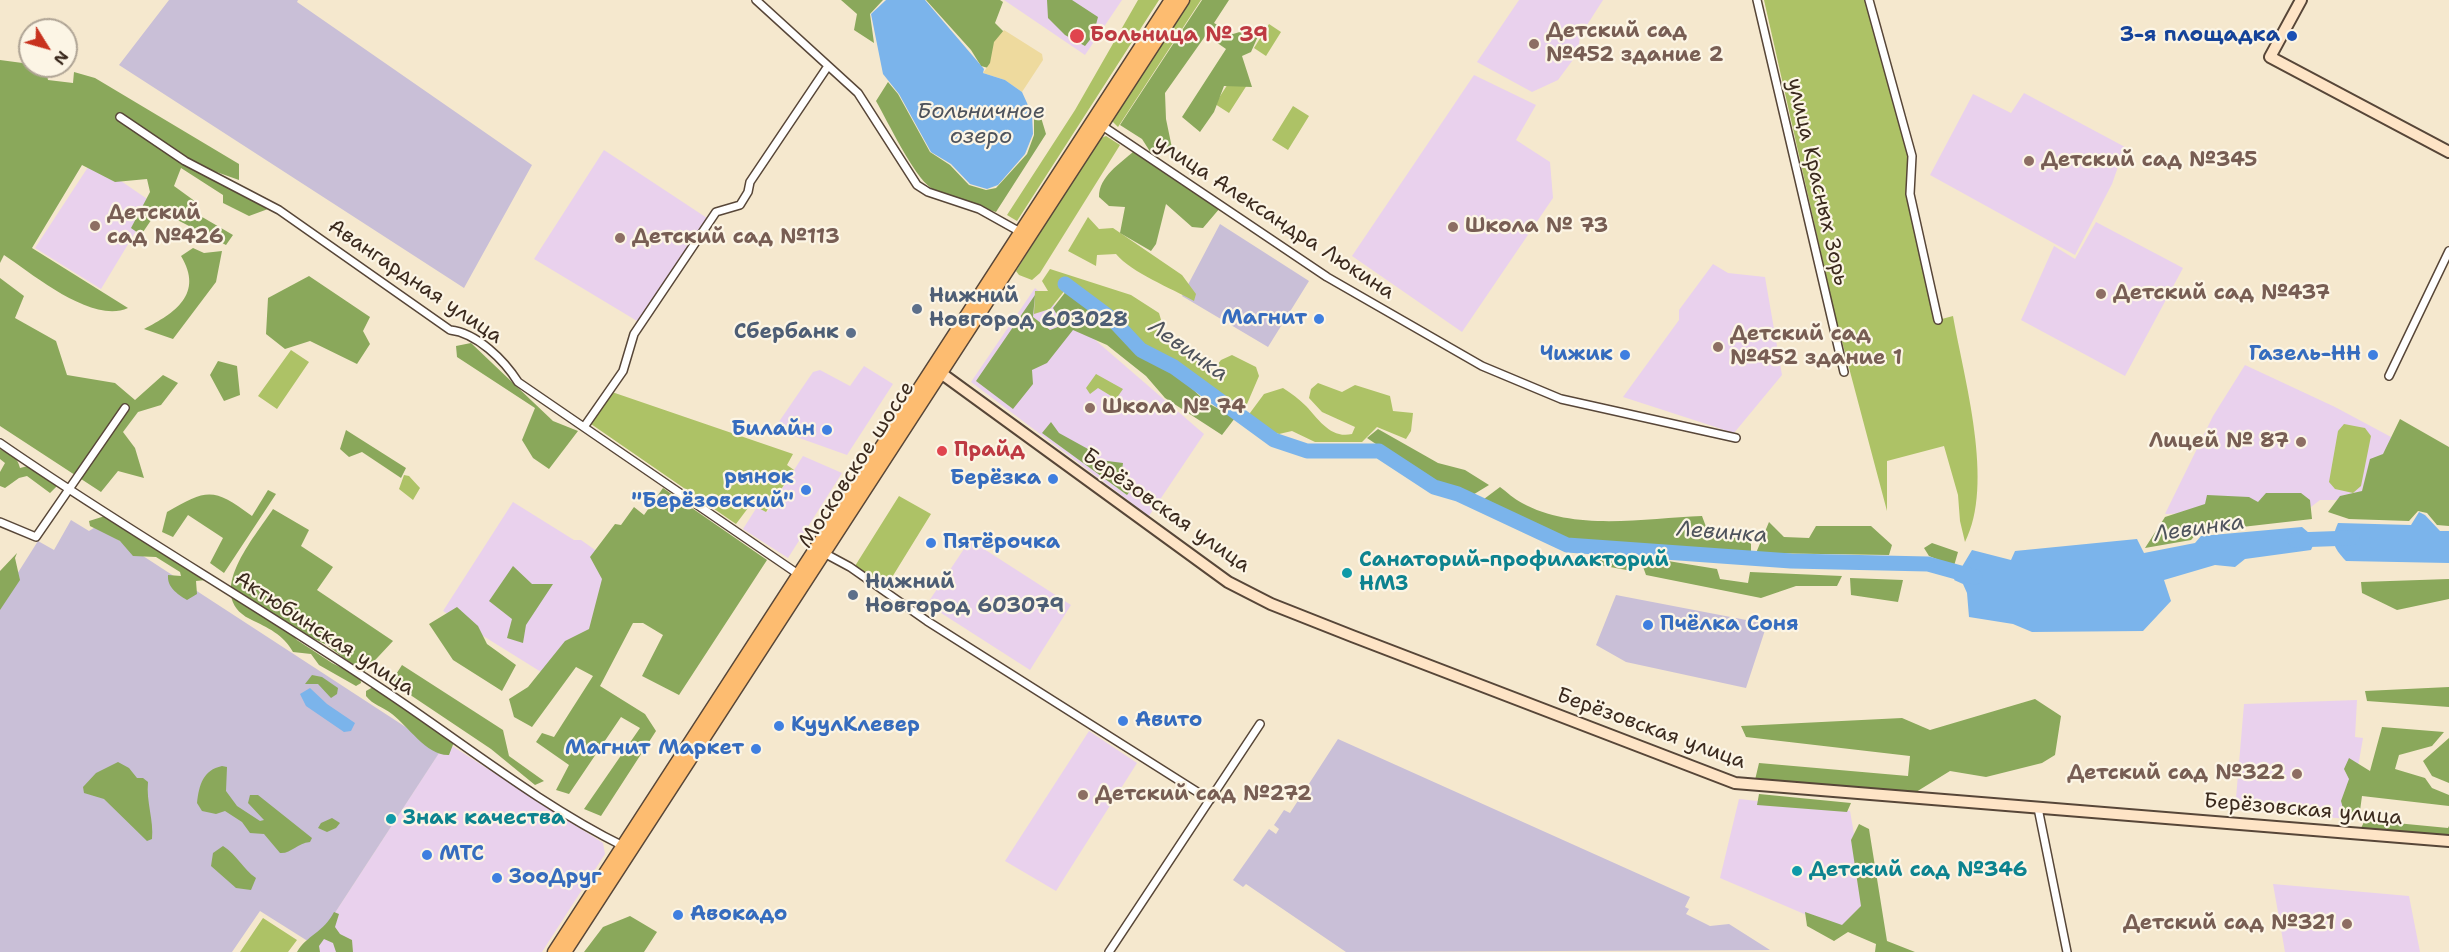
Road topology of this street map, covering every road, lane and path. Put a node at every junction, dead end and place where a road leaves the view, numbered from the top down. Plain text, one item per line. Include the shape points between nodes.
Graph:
1 (756, 0) edge
2 (1171, 0) edge
3 (1183, 0) edge
4 (1757, 0) edge
5 (1869, 0) edge
6 (2301, 0) edge
7 (828, 66) junction
8 (120, 117) dead end
9 (1101, 125) junction
10 (2449, 152) edge
11 (1024, 235) junction
12 (2449, 251) edge
13 (1938, 320) dead end
14 (936, 370) junction
15 (1844, 372) dead end
16 (2389, 376) dead end
17 (124, 408) dead end
18 (584, 427) junction
19 (1736, 438) dead end
20 (0, 443) edge
21 (68, 490) junction
22 (0, 522) edge
23 (824, 553) junction
24 (798, 574) junction
25 (1260, 724) dead end
26 (1210, 800) junction
27 (2038, 808) junction
28 (2449, 841) edge
29 (626, 848) junction
30 (554, 952) edge
31 (565, 952) edge
32 (1109, 952) edge
33 (2067, 952) edge

1 - 7 street
2 - 11 main road, Московское шоссе
3 - 9 main road, Московское шоссе
4 - 15 street, улица Красных Зорь
5 - 13 street via 1912,156 1910,194
6 - 10 street via 2270,57
7 - 11 street via 868,106 917,185 979,209
7 - 18 street via 750,182 740,205 716,212 634,334 623,370
8 - 18 street, Авангардная улица via 184,160 279,210 450,330 462,331 506,363 518,382
9 - 11 main road, Московское шоссе
9 - 19 street, улица Александра Люкина via 1327,277 1482,366 1561,399
11 - 14 main road, Московское шоссе
12 - 16 street
14 - 23 main road, Московское шоссе
14 - 24 main road, Московское шоссе
14 - 27 street, Берёзовская улица via 1228,582 1270,604 1735,783
17 - 21 street
18 - 24 street, Авангардная улица
20 - 21 street, Актюбинская улица
21 - 22 street via 36,537
21 - 29 street, Актюбинская улица via 382,689 598,834
23 - 26 street
23 - 29 main road, Московское шоссе
24 - 29 main road, Московское шоссе
25 - 26 street
26 - 32 street
27 - 28 street, Берёзовская улица
27 - 33 street
29 - 30 main road, Московское шоссе
29 - 31 main road, Московское шоссе

